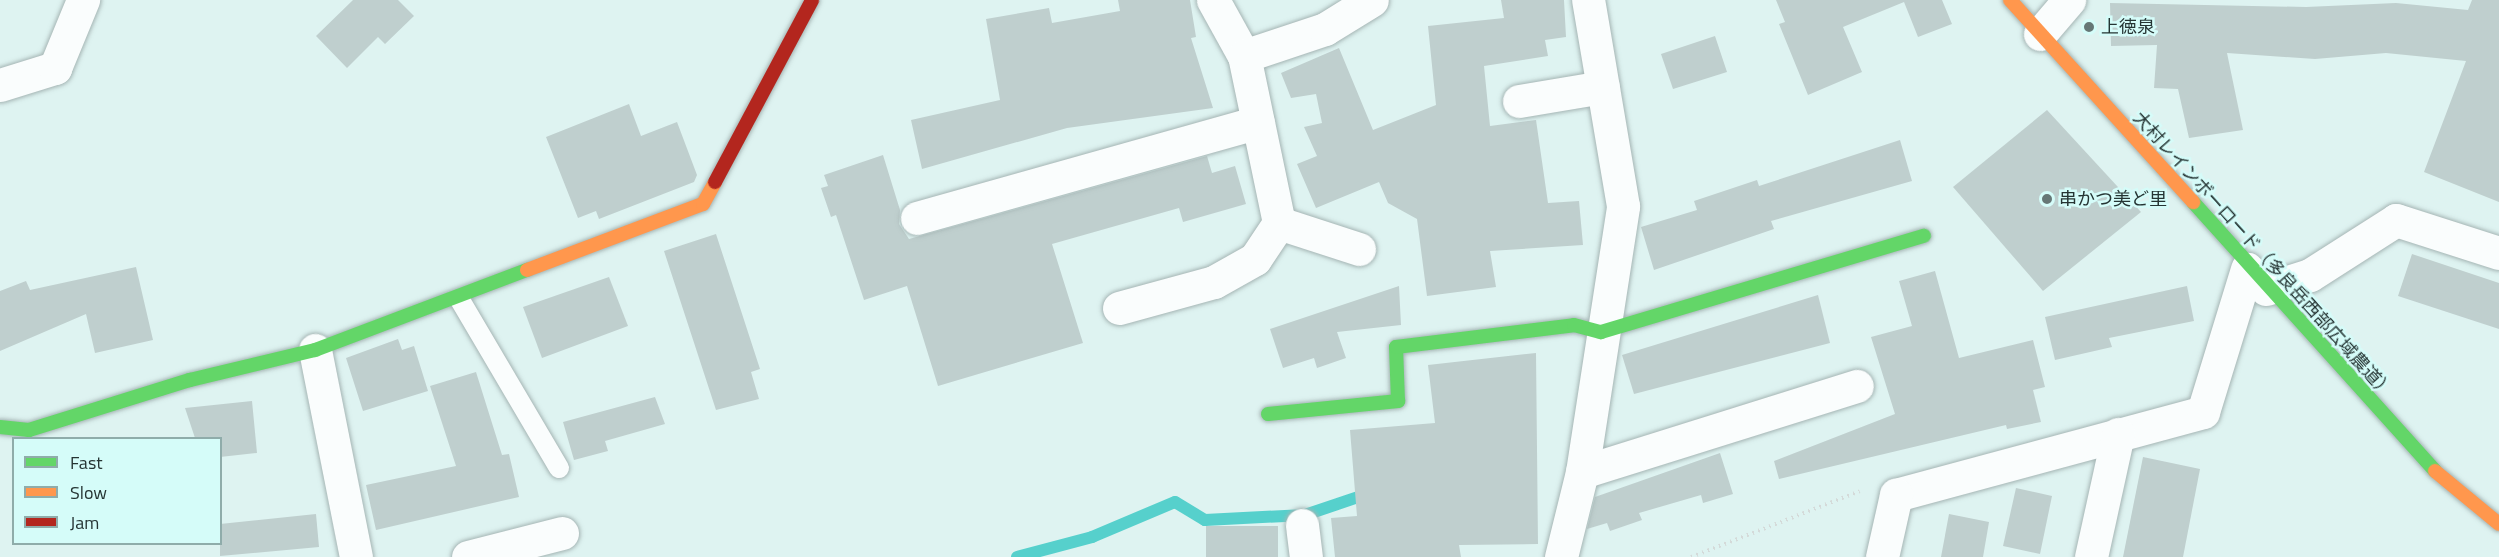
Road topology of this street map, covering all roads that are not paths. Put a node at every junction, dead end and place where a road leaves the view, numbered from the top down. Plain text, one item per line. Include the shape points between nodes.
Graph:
1 (83, 0) edge
2 (812, 0) edge
3 (1213, 0) edge
4 (1372, 0) edge
5 (1588, 0) edge
6 (2010, 0) edge
7 (2069, 0) edge
8 (2040, 34) junction
9 (1244, 56) junction
10 (0, 85) edge
11 (1603, 87) junction
12 (1519, 101) dead end
13 (1258, 122) junction
14 (917, 218) dead end
15 (1279, 223) junction
16 (1924, 236) dead end
17 (1359, 249) dead end
18 (2499, 253) edge
19 (2257, 279) junction
20 (460, 300) junction
21 (1119, 308) dead end
22 (1601, 332) junction
23 (315, 350) junction
24 (1857, 386) dead end
25 (1268, 414) dead end
26 (0, 427) edge
27 (2118, 434) junction
28 (559, 468) dead end
29 (1582, 472) junction
30 (2499, 524) edge
31 (562, 533) dead end
32 (356, 557) edge
33 (468, 557) edge
34 (1561, 557) edge
35 (1882, 557) edge
36 (2091, 557) edge

1 - 10 street via 55,68
2 - 20 street via 703,204
3 - 9 street
4 - 9 street via 1325,29
5 - 11 street
6 - 8 street, 大村レインボーロード（多良岳西部広域農道）
7 - 8 street
8 - 19 street, 大村レインボーロード（多良岳西部広域農道）
9 - 13 street
11 - 12 street
11 - 22 street via 1623,206
13 - 14 street
13 - 15 street
15 - 17 street
15 - 21 street via 1255,260 1214,282
16 - 22 street
18 - 19 street via 2396,220 2310,274
19 - 27 street via 2203,412
19 - 30 street, 大村レインボーロード（多良岳西部広域農道） via 2445,482
20 - 23 street
20 - 28 lane
22 - 25 street via 1574,325 1396,346 1398,402
22 - 29 street
23 - 26 street via 190,380 29,430
23 - 32 street
24 - 29 street
27 - 35 street via 1888,489
27 - 36 street
29 - 34 street
31 - 33 street

